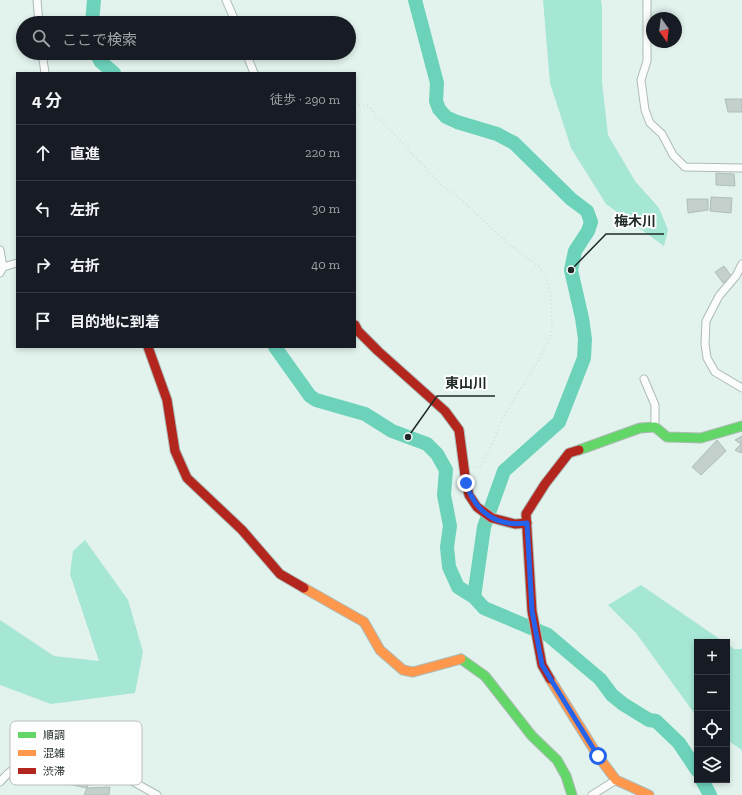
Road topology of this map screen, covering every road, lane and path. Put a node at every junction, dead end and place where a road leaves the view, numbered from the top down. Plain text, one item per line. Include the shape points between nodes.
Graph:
1 (37, 0) edge
2 (226, 0) edge
3 (647, 0) edge
4 (38, 16) edge
5 (233, 16) edge
6 (43, 60) edge
7 (249, 60) edge
8 (45, 72) edge
9 (254, 72) edge
10 (356, 104) edge
11 (742, 168) edge
12 (0, 250) edge
13 (16, 263) edge
14 (742, 264) edge
15 (2, 270) edge
16 (356, 326) edge
17 (148, 348) edge
18 (644, 379) dead end
19 (742, 388) edge
20 (742, 426) edge
21 (656, 427) junction
22 (464, 471) junction
23 (527, 523) junction
24 (10, 771) edge
25 (616, 780) junction
26 (0, 782) edge
27 (139, 785) edge
28 (157, 795) edge
29 (572, 795) edge
30 (592, 795) edge
31 (649, 795) edge

1 - 4 street
2 - 5 street
3 - 11 street via 646,61 641,80 645,110 650,123 662,134 673,155 685,167
6 - 8 street
7 - 9 street
10 - 22 path via 368,106 442,186 457,196 545,274 552,314 552,330 547,344 538,363 502,419 480,466
12 - 15 street
13 - 15 street
14 - 19 street via 736,276 719,296 706,321 705,344 707,358 715,372
16 - 22 street via 378,351 445,412 459,430
17 - 29 street via 167,400 178,463 187,478 242,530 280,574 364,622 380,650 403,670 413,672 460,659 485,676 532,736 557,760
18 - 21 street via 655,405
20 - 21 street via 701,438 667,437
21 - 23 street via 640,428 569,453 530,506 526,514
22 - 23 street via 470,495 477,507 492,518 515,524
23 - 25 street via 532,611 542,665 598,756
24 - 26 street
25 - 30 street
25 - 31 street
27 - 28 street

